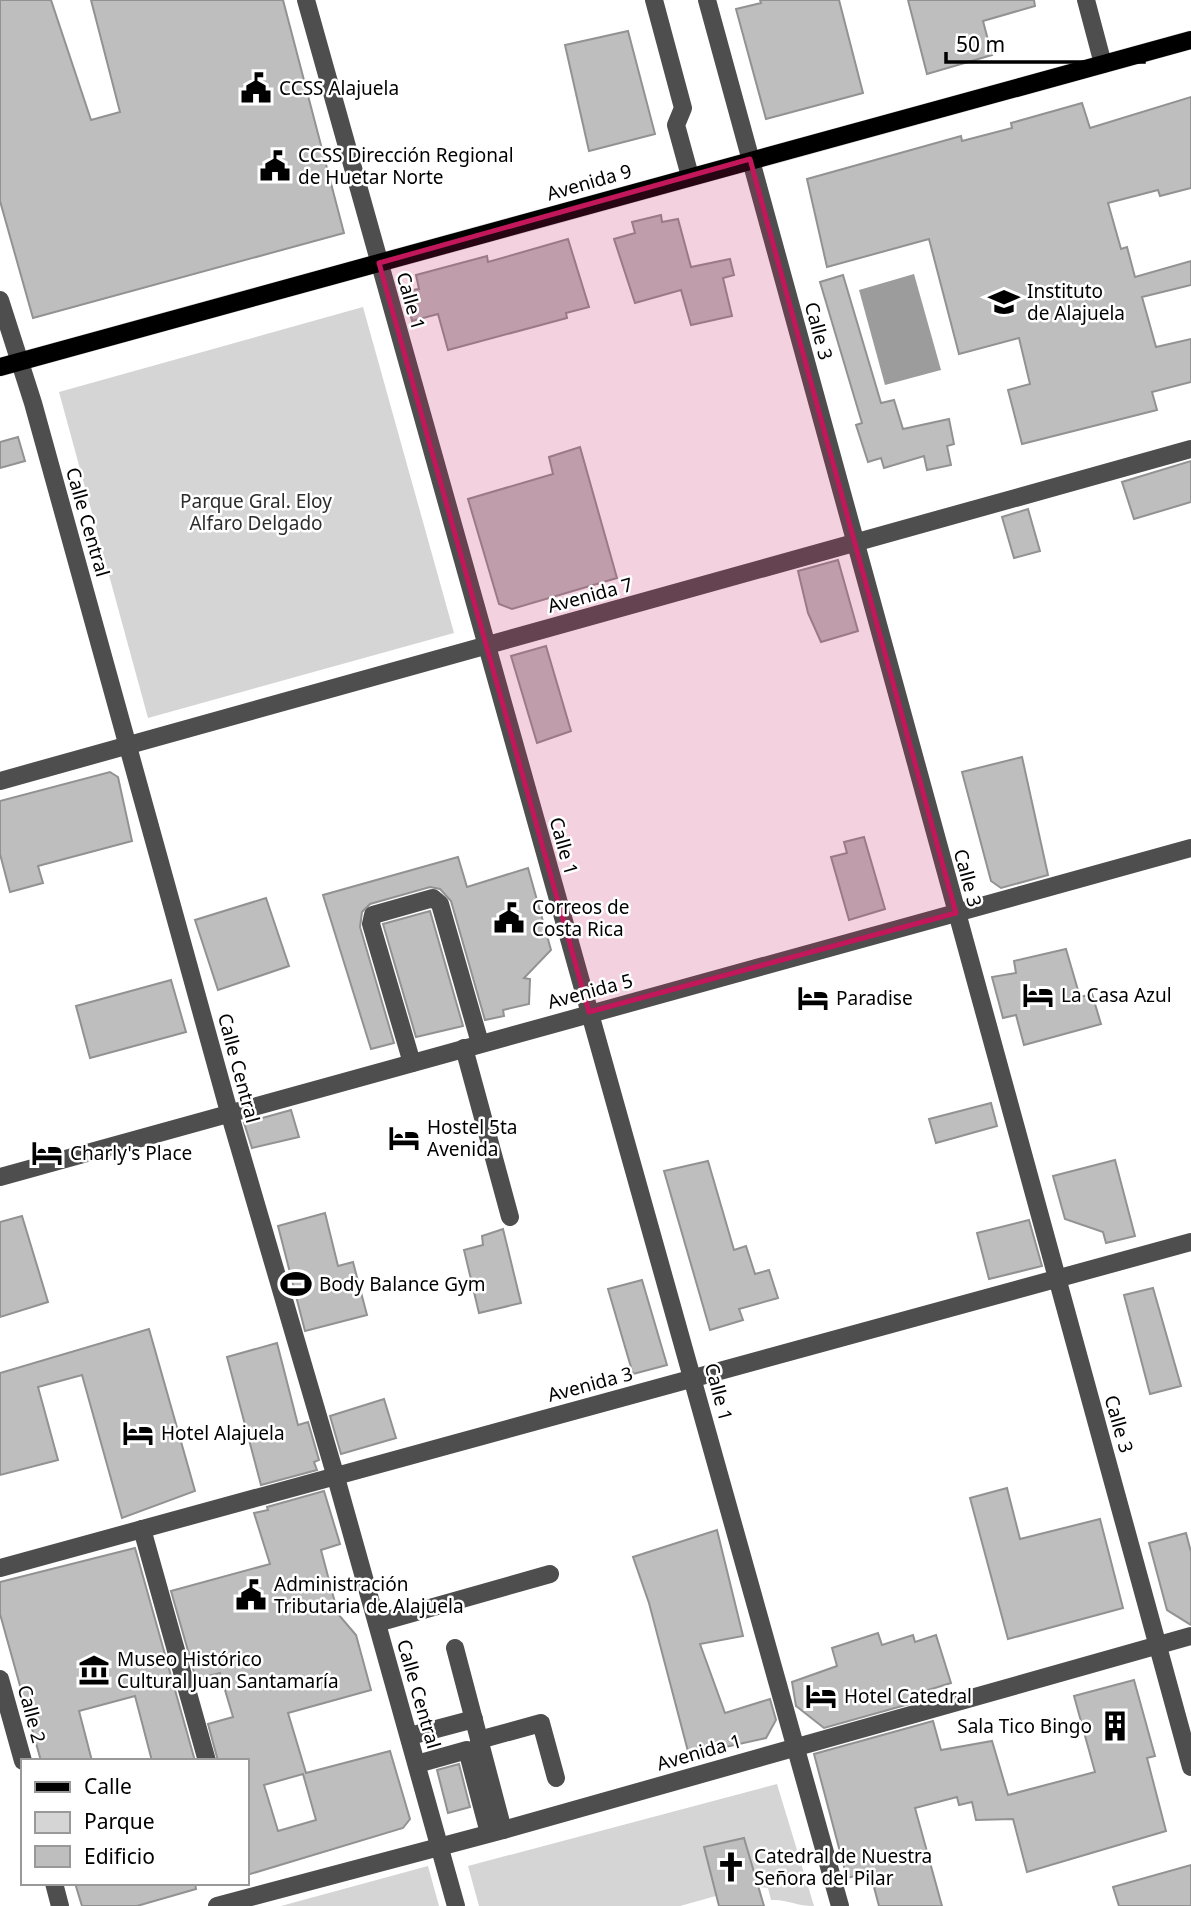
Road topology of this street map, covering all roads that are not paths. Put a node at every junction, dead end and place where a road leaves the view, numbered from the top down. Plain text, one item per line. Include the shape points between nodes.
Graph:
1 (306, 0) edge
2 (654, 0) edge
3 (706, 0) edge
4 (1086, 0) edge
5 (1191, 40) edge
6 (1103, 64) junction
7 (750, 159) junction
8 (690, 176) junction
9 (379, 262) junction
10 (0, 300) edge
11 (19, 362) junction
12 (0, 367) edge
13 (1191, 449) edge
14 (855, 544) junction
15 (485, 645) junction
16 (128, 745) junction
17 (0, 781) edge
18 (1191, 848) edge
19 (956, 913) junction
20 (589, 1012) junction
21 (472, 1046) junction
22 (412, 1063) junction
23 (229, 1112) junction
24 (0, 1177) edge
25 (510, 1217) dead end
26 (1191, 1242) edge
27 (1057, 1280) junction
28 (694, 1378) junction
29 (335, 1474) junction
30 (142, 1529) junction
31 (0, 1568) edge
32 (550, 1574) dead end
33 (377, 1623) junction
34 (1191, 1636) edge
35 (1158, 1644) junction
36 (454, 1648) dead end
37 (0, 1679) edge
38 (474, 1719) junction
39 (410, 1736) junction
40 (479, 1740) junction
41 (795, 1746) junction
42 (22, 1759) edge
43 (206, 1759) edge
44 (417, 1764) junction
45 (1191, 1767) edge
46 (556, 1778) dead end
47 (496, 1832) junction
48 (440, 1846) junction
49 (55, 1885) edge
50 (244, 1891) edge
51 (60, 1906) edge
52 (217, 1906) edge
53 (456, 1906) edge
54 (840, 1906) edge

1 - 9 street, Calle 1
2 - 8 street via 683,108 676,125
3 - 7 street, Calle 3
4 - 6 street
5 - 6 main road, Avenida 9
6 - 7 main road, Avenida 9
7 - 8 main road, Avenida 9
7 - 14 street, Calle 3
8 - 9 main road, Avenida 9
9 - 11 main road, Avenida 9
9 - 15 street, Calle 1
10 - 11 street, Calle Central
11 - 12 main road, Avenida 9
11 - 16 street, Calle Central
13 - 14 street, Avenida 7
14 - 15 street, Avenida 7
14 - 19 street, Calle 3
15 - 16 street, Avenida 7
15 - 20 street, Calle 1
16 - 17 street, Avenida 7
16 - 23 street, Calle Central
18 - 19 street, Avenida 5
19 - 20 street, Avenida 5
19 - 27 street, Calle 3
20 - 21 street, Avenida 5
20 - 28 street, Calle 1
21 - 22 street, Avenida 5
21 - 22 street via 474,1020 440,904 427,899 370,918
21 - 25 street
22 - 23 street, Avenida 5
23 - 24 street, Avenida 5
23 - 29 street, Calle Central
26 - 27 street, Avenida 3
27 - 28 street, Avenida 3
27 - 35 street, Calle 3
28 - 29 street, Avenida 3
28 - 41 street, Calle 1
29 - 30 street, Avenida 3
29 - 33 street, Calle Central
30 - 31 street, Avenida 3
30 - 43 street
32 - 33 street
33 - 39 street, Calle Central
34 - 35 street, Avenida 1
35 - 41 street, Avenida 1
35 - 45 street, Calle 3
36 - 38 street
37 - 42 street, Calle 2
38 - 39 street
38 - 40 street
39 - 44 street, Calle Central
40 - 46 street via 541,1723
40 - 47 street
41 - 47 street, Avenida 1
41 - 54 street, Calle 1
44 - 47 street via 467,1750
44 - 48 street, Calle Central
47 - 48 street, Avenida 1
48 - 50 street, Avenida 1
48 - 53 street, Calle Central
49 - 51 street
50 - 52 street, Avenida 1

